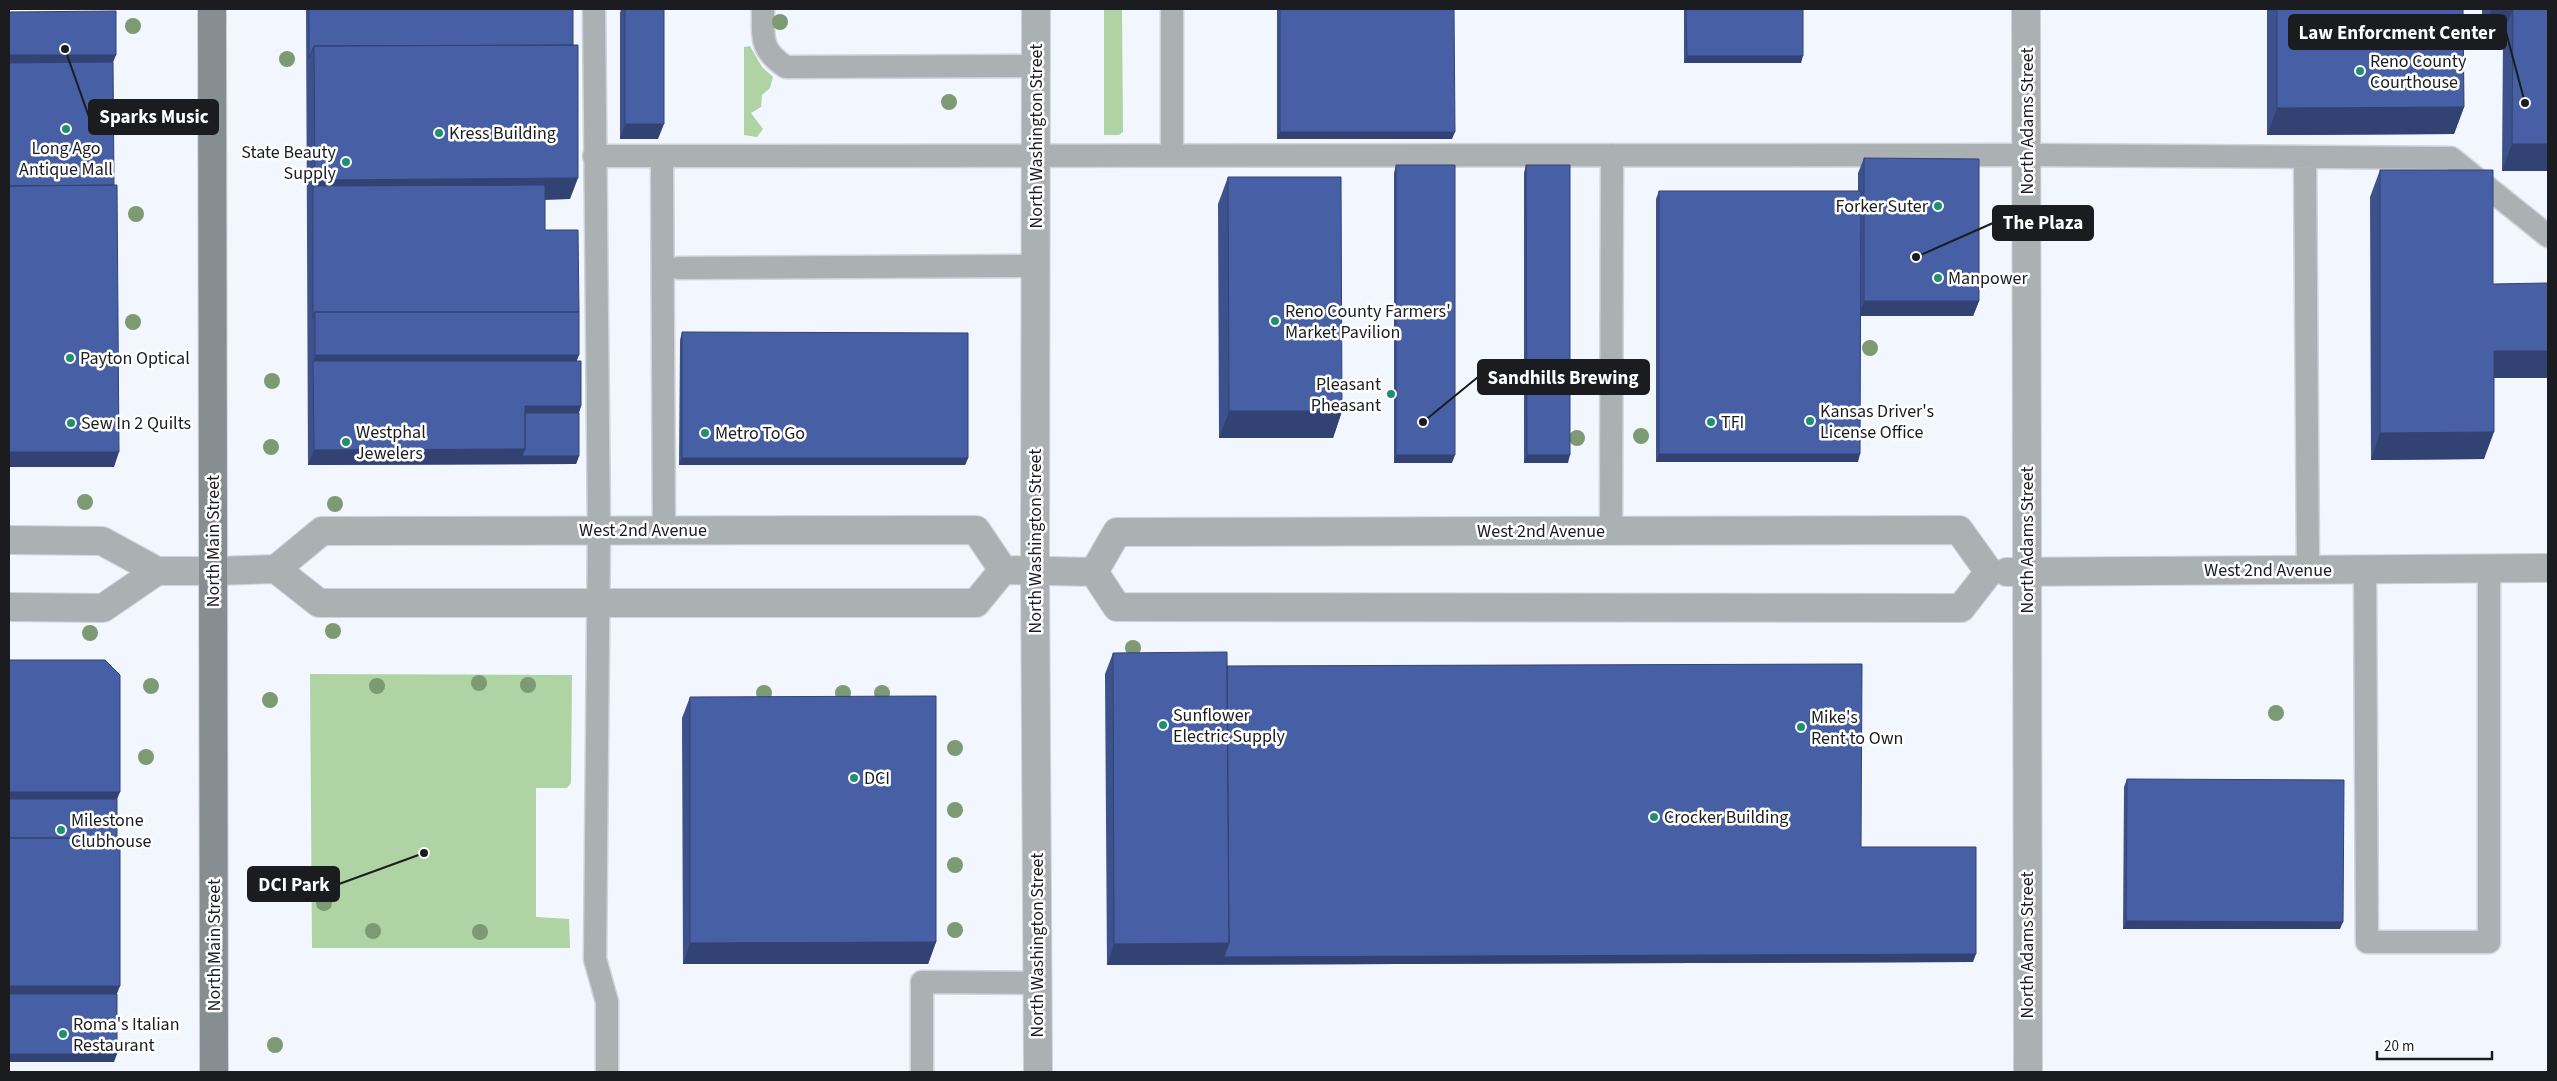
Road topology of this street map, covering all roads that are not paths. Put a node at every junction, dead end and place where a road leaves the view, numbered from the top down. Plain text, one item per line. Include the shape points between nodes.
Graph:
1 (212, 9) edge
2 (594, 9) edge
3 (763, 9) edge
4 (1036, 9) edge
5 (1172, 9) edge
6 (2026, 9) edge
7 (1036, 66) junction
8 (1036, 155) junction
9 (1172, 155) junction
10 (1612, 155) junction
11 (2027, 155) junction
12 (594, 156) junction
13 (662, 156) junction
14 (2305, 158) junction
15 (2548, 236) edge
16 (1035, 266) junction
17 (679, 268) dead end
18 (599, 530) junction
19 (664, 530) junction
20 (1611, 531) junction
21 (9, 540) edge
22 (2489, 568) junction
23 (2548, 568) edge
24 (276, 569) junction
25 (2308, 569) junction
26 (2365, 569) junction
27 (1002, 570) junction
28 (157, 571) junction
29 (213, 571) junction
30 (1035, 572) junction
31 (1094, 572) junction
32 (1988, 572) junction
33 (2026, 572) junction
34 (597, 604) junction
35 (9, 607) edge
36 (1037, 983) junction
37 (214, 1072) edge
38 (607, 1072) edge
39 (922, 1072) edge
40 (1038, 1072) edge
41 (2028, 1072) edge

1 - 29 main road, North Main Street
2 - 12 lane
3 - 7 lane via 765,48 773,59 786,67
4 - 7 street, North Washington Street
5 - 9 lane
6 - 11 street, North Adams Street
7 - 8 street, North Washington Street
8 - 9 lane
8 - 13 lane
8 - 16 street, North Washington Street
9 - 10 lane
10 - 11 lane
10 - 20 lane
11 - 14 lane
11 - 33 street, North Adams Street
12 - 13 lane
12 - 18 lane
13 - 19 lane
14 - 15 lane via 2451,158
14 - 25 lane
16 - 17 lane
16 - 30 street, North Washington Street
18 - 19 street, West 2nd Avenue
18 - 24 street, West 2nd Avenue via 322,531
18 - 34 lane
19 - 27 street, West 2nd Avenue via 976,530
20 - 31 street, West 2nd Avenue via 1117,532
20 - 32 street, West 2nd Avenue via 1959,530
21 - 28 street via 102,541
22 - 23 street, West 2nd Avenue
22 - 26 street, West 2nd Avenue
22 - 26 lane via 2489,942 2366,942
24 - 29 street
24 - 34 street via 319,603
25 - 26 street, West 2nd Avenue
25 - 33 street, West 2nd Avenue
27 - 30 street
27 - 34 street via 976,603
28 - 29 street
28 - 35 street via 102,608
29 - 37 main road, North Main Street
30 - 31 street
30 - 36 street, North Washington Street
31 - 32 street via 1117,607 1881,608 1961,608
32 - 33 street, West 2nd Avenue
33 - 41 street, North Adams Street
34 - 38 lane via 595,959 607,1002
36 - 39 lane via 922,982
36 - 40 street, North Washington Street

